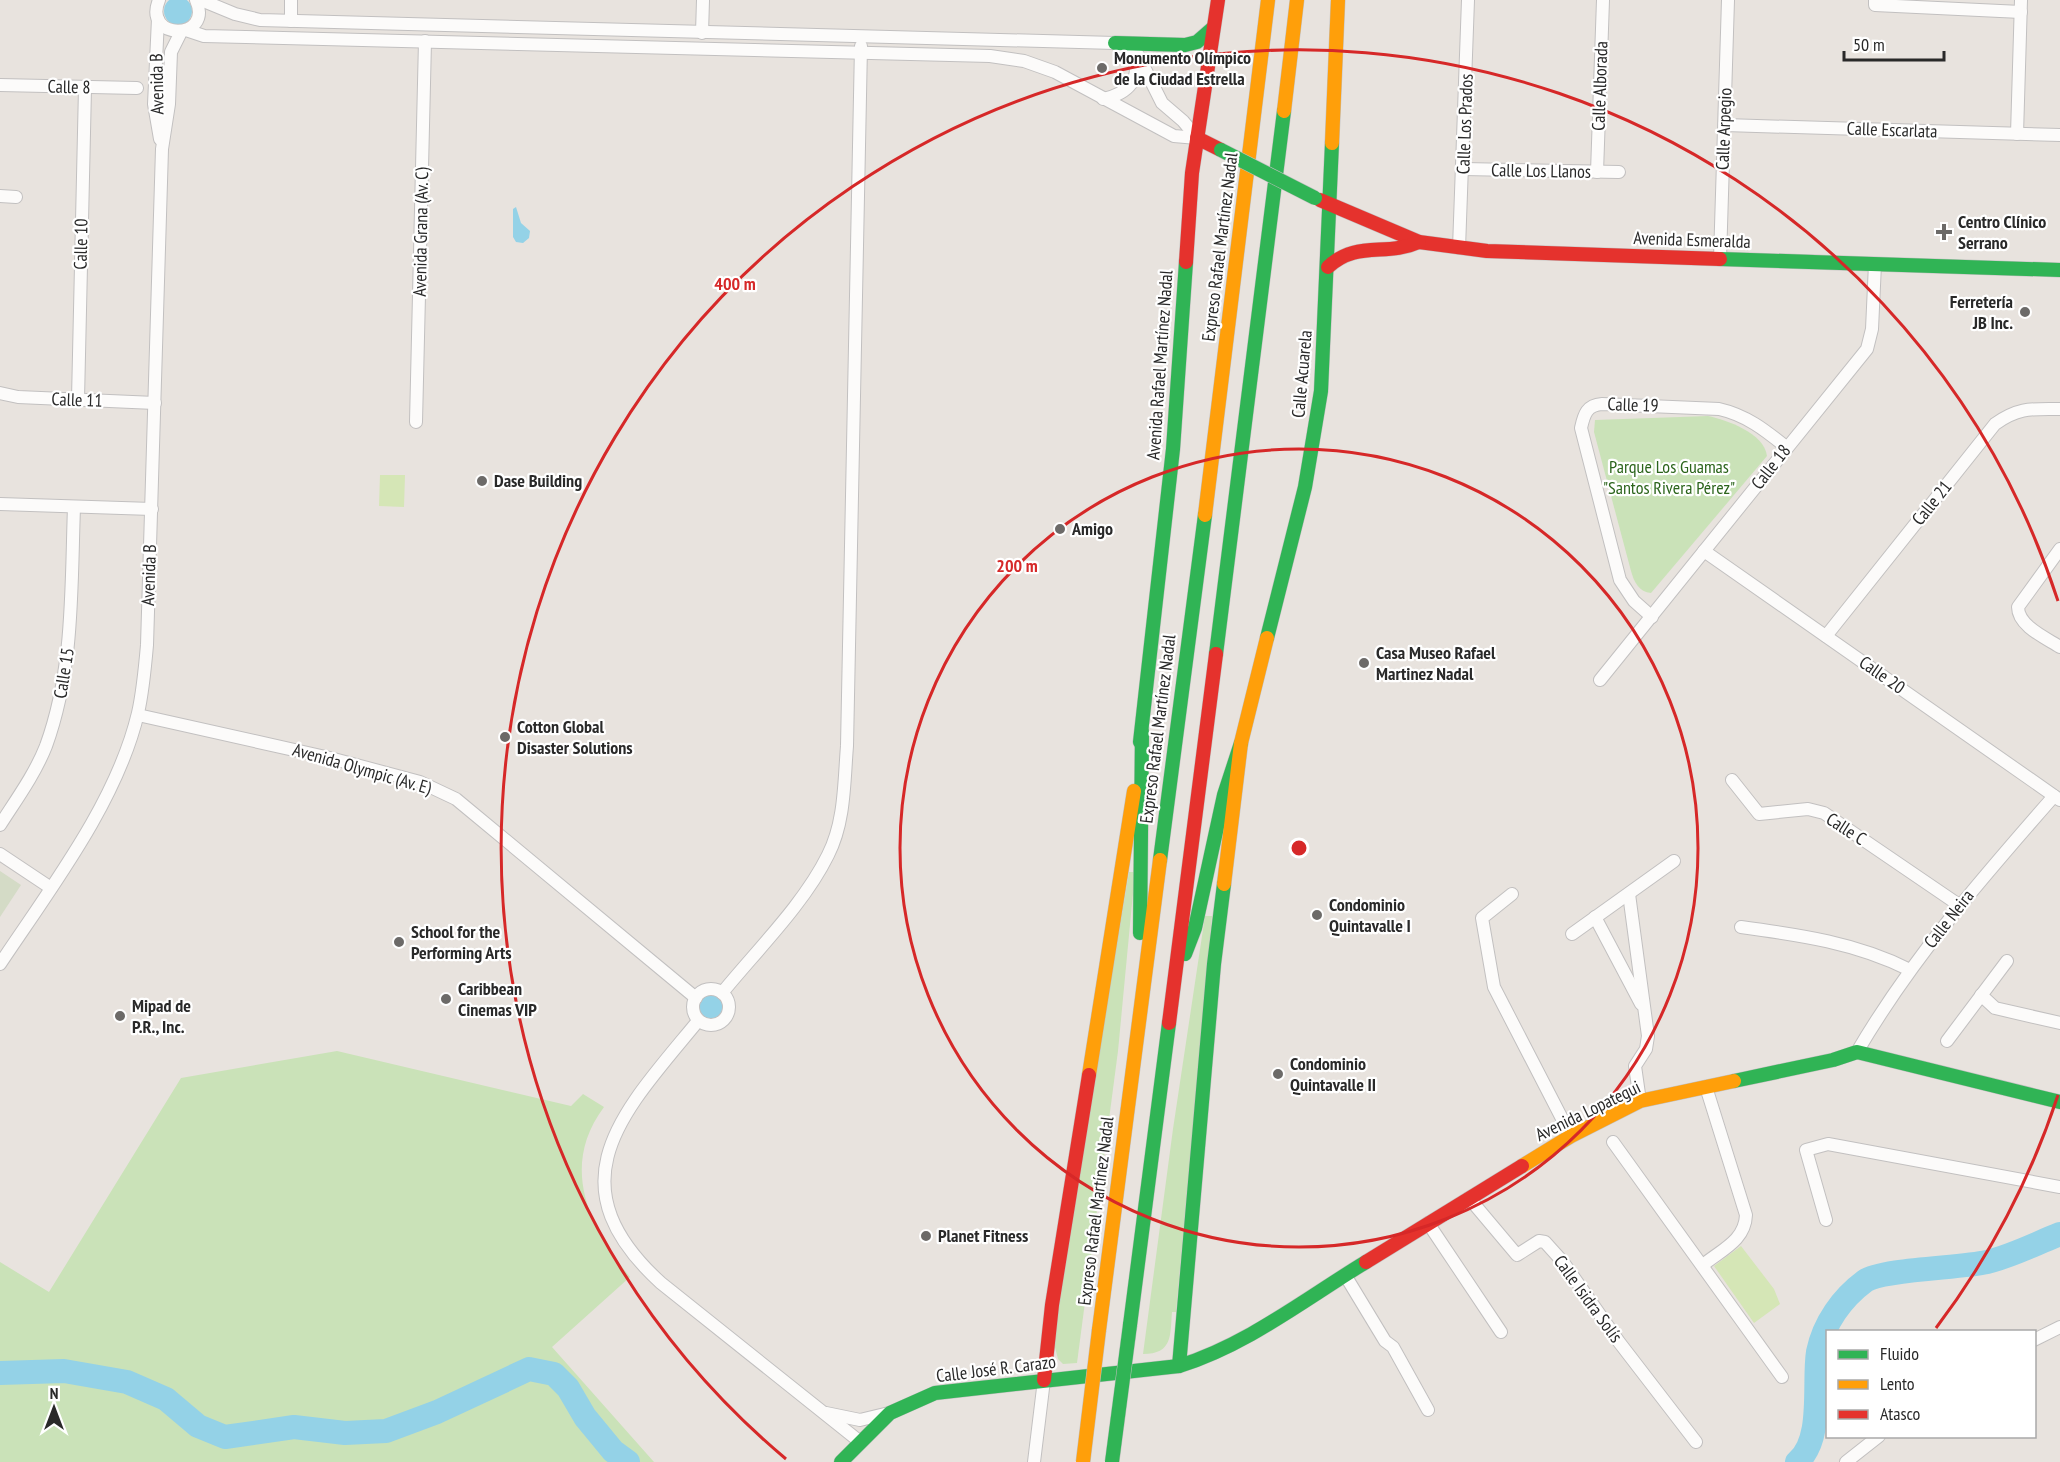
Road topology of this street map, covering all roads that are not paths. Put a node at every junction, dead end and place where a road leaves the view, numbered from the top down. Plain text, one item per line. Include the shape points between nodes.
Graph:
1 (196, 0) edge
2 (201, 0) edge
3 (291, 0) edge
4 (703, 0) edge
5 (1218, 0) edge
6 (1268, 0) edge
7 (1297, 0) edge
8 (1338, 0) edge
9 (1468, 0) edge
10 (1603, 0) edge
11 (1728, 0) edge
12 (1875, 0) edge
13 (158, 1) edge
14 (2021, 6) edge
15 (158, 19) junction
16 (291, 21) junction
17 (1213, 28) junction
18 (184, 31) junction
19 (702, 33) junction
20 (861, 38) junction
21 (425, 41) junction
22 (1115, 42) junction
23 (1130, 50) junction
24 (861, 52) junction
25 (0, 86) edge
26 (85, 88) junction
27 (138, 88) dead end
28 (1103, 99) junction
29 (1725, 125) junction
30 (2017, 134) junction
31 (2060, 135) edge
32 (1197, 138) junction
33 (162, 149) junction
34 (1464, 169) junction
35 (1597, 172) junction
36 (1619, 172) dead end
37 (0, 196) edge
38 (16, 197) dead end
39 (1330, 205) junction
40 (1419, 242) junction
41 (1460, 248) junction
42 (1720, 259) junction
43 (1875, 264) junction
44 (1328, 267) junction
45 (2060, 270) edge
46 (0, 393) edge
47 (78, 399) junction
48 (155, 403) junction
49 (2060, 409) edge
50 (416, 422) dead end
51 (1786, 447) junction
52 (0, 504) edge
53 (74, 507) junction
54 (152, 509) junction
55 (2060, 549) edge
56 (1704, 551) junction
57 (1652, 617) junction
58 (1826, 636) junction
59 (2060, 647) edge
60 (1600, 680) dead end
61 (138, 715) junction
62 (1142, 732) junction
63 (1241, 744) junction
64 (1732, 780) dead end
65 (2057, 798) edge
66 (0, 825) edge
67 (0, 854) edge
68 (1674, 861) dead end
69 (51, 888) junction
70 (1512, 894) dead end
71 (1629, 894) junction
72 (1959, 905) junction
73 (1595, 917) junction
74 (1741, 927) dead end
75 (1572, 934) dead end
76 (2007, 961) dead end
77 (0, 964) edge
78 (1910, 970) junction
79 (1144, 981) junction
80 (1173, 986) junction
81 (722, 993) junction
82 (1981, 995) junction
83 (696, 998) junction
84 (1644, 1011) junction
85 (698, 1021) junction
86 (2060, 1023) edge
87 (1947, 1041) dead end
88 (1857, 1052) junction
89 (1706, 1088) junction
90 (1640, 1101) junction
91 (2060, 1102) edge
92 (1571, 1136) junction
93 (1613, 1142) dead end
94 (2060, 1188) edge
95 (1469, 1198) junction
96 (1826, 1220) dead end
97 (1428, 1223) junction
98 (1703, 1265) junction
99 (1345, 1275) junction
100 (2060, 1327) edge
101 (1501, 1332) dead end
102 (2036, 1339) edge
103 (1179, 1366) junction
104 (1782, 1377) dead end
105 (1044, 1380) junction
106 (1428, 1410) dead end
107 (823, 1412) junction
108 (890, 1413) junction
109 (1878, 1438) edge
110 (859, 1441) junction
111 (1696, 1443) dead end
112 (843, 1459) edge
113 (1034, 1462) edge
114 (1083, 1462) edge
115 (1112, 1462) edge
116 (1846, 1462) edge

1 - 18 street, Avenida B via 198,18
2 - 16 street via 250,18
3 - 16 street
4 - 19 street
5 - 17 main road, Avenida Rafael Martínez Nadal
6 - 79 main road, Expreso Rafael Martínez Nadal
7 - 80 main road
8 - 39 main road, Calle Acuarela
9 - 34 street, Calle Los Prados
10 - 35 street, Calle Alborada
11 - 29 street, Calle Arpegio
12 - 14 street via 1875,5
13 - 15 street, Avenida B
14 - 30 street
15 - 18 street via 165,28
15 - 33 street, Avenida B via 154,104
16 - 19 street
17 - 22 main road via 1197,42 1185,45
17 - 32 main road, Avenida Rafael Martínez Nadal
18 - 21 street via 204,36
18 - 33 street, Avenida B via 171,52
19 - 20 street
20 - 22 street
20 - 24 street
21 - 24 street
21 - 50 street, Avenida Grana (Av. C)
22 - 23 street
23 - 28 street via 1136,67 1132,84 1122,94
23 - 32 street via 1142,60 1162,103
24 - 28 street via 990,56 1024,61 1056,72
24 - 81 street via 847,746 841,812 829,853 810,886
25 - 26 street, Calle 8
26 - 27 street, Calle 8
26 - 47 street, Calle 10
28 - 32 street via 1174,136
29 - 30 street, Calle Escarlata
29 - 42 street, Calle Arpegio
30 - 31 street, Calle Escarlata
32 - 39 main road, Avenida Esmeralda, bridge
32 - 62 main road, Avenida Rafael Martínez Nadal via 1173,449
33 - 48 street, Avenida B
34 - 35 street, Calle Los Llanos
34 - 41 street, Calle Los Prados
35 - 36 street, Calle Los Llanos
37 - 38 street
39 - 40 main road, Avenida Esmeralda
39 - 44 main road, Calle Acuarela
40 - 41 main road, Avenida Esmeralda
40 - 44 main road via 1398,249 1347,252
41 - 42 main road, Avenida Esmeralda
42 - 43 main road, Avenida Esmeralda
43 - 45 main road, Avenida Esmeralda
43 - 51 street, Calle 18 via 1872,330 1867,349
44 - 63 main road, Calle Acuarela via 1321,391 1305,487
46 - 47 street, Calle 11
47 - 48 street, Calle 11
48 - 54 street, Avenida B
49 - 58 street, Calle 21 via 2026,409 1995,424
51 - 56 street, Calle 18
51 - 57 street, Calle 19 via 1736,412 1602,404 1586,410 1581,428 1620,580 1634,601
52 - 53 street
53 - 54 street
53 - 66 street, Calle 15 via 65,680 45,748
54 - 61 street, Avenida B via 147,645
55 - 59 street via 2018,607 2018,614
56 - 57 street, Calle 18
56 - 58 street, Calle 20
57 - 60 street, Calle 18
58 - 65 street, Calle 20
61 - 69 street, Avenida B via 99,808
61 - 83 street, Avenida Olympic (Av. E) via 330,758 420,782 456,799
62 - 79 main road via 1138,915
62 - 105 main road via 1052,1305
63 - 80 main road via 1224,795 1195,928
63 - 103 main road via 1214,964
64 - 72 street, Calle C via 1759,814 1808,809 1824,813
65 - 72 street, Calle Neira
67 - 69 street
68 - 71 street
69 - 77 street, Avenida B
70 - 92 street via 1482,918 1494,987
71 - 73 street
71 - 84 street
72 - 78 street, Calle Neira
73 - 75 street
73 - 84 street
74 - 78 street via 1811,936 1856,947
76 - 82 street
78 - 88 street, Calle Neira
79 - 114 main road, Expreso Rafael Martínez Nadal, bridge
80 - 115 main road, bridge
81 - 83 street via 708,990
81 - 85 street via 729,1004 724,1020 708,1025
82 - 86 street via 1995,1008
82 - 87 street
83 - 85 street via 693,1011
84 - 90 street via 1646,1049 1635,1066
85 - 107 street via 630,1106 609,1145 604,1162 604,1191 612,1219 645,1268
88 - 89 main road, Avenida Lopategui
88 - 91 main road
89 - 90 main road, Avenida Lopategui
89 - 98 street via 1746,1223 1740,1238
90 - 92 main road, Avenida Lopategui
92 - 95 main road, Avenida Lopategui
93 - 98 street
94 - 96 street via 1828,1144 1806,1150
95 - 97 main road, Avenida Lopategui
95 - 111 street, Calle Isidra Solís via 1517,1255 1539,1240 1545,1242
97 - 99 main road, Avenida Lopategui
97 - 101 street
98 - 104 street
99 - 103 main road, Avenida Lopategui via 1241,1342
99 - 106 street via 1385,1341 1393,1347
100 - 102 street
103 - 105 main road, Calle José R. Carazo
105 - 108 main road, Calle José R. Carazo via 935,1394
105 - 113 street
107 - 108 street via 860,1419
107 - 110 street
108 - 110 main road, Calle José R. Carazo
109 - 116 street
110 - 112 main road, Calle José R. Carazo

